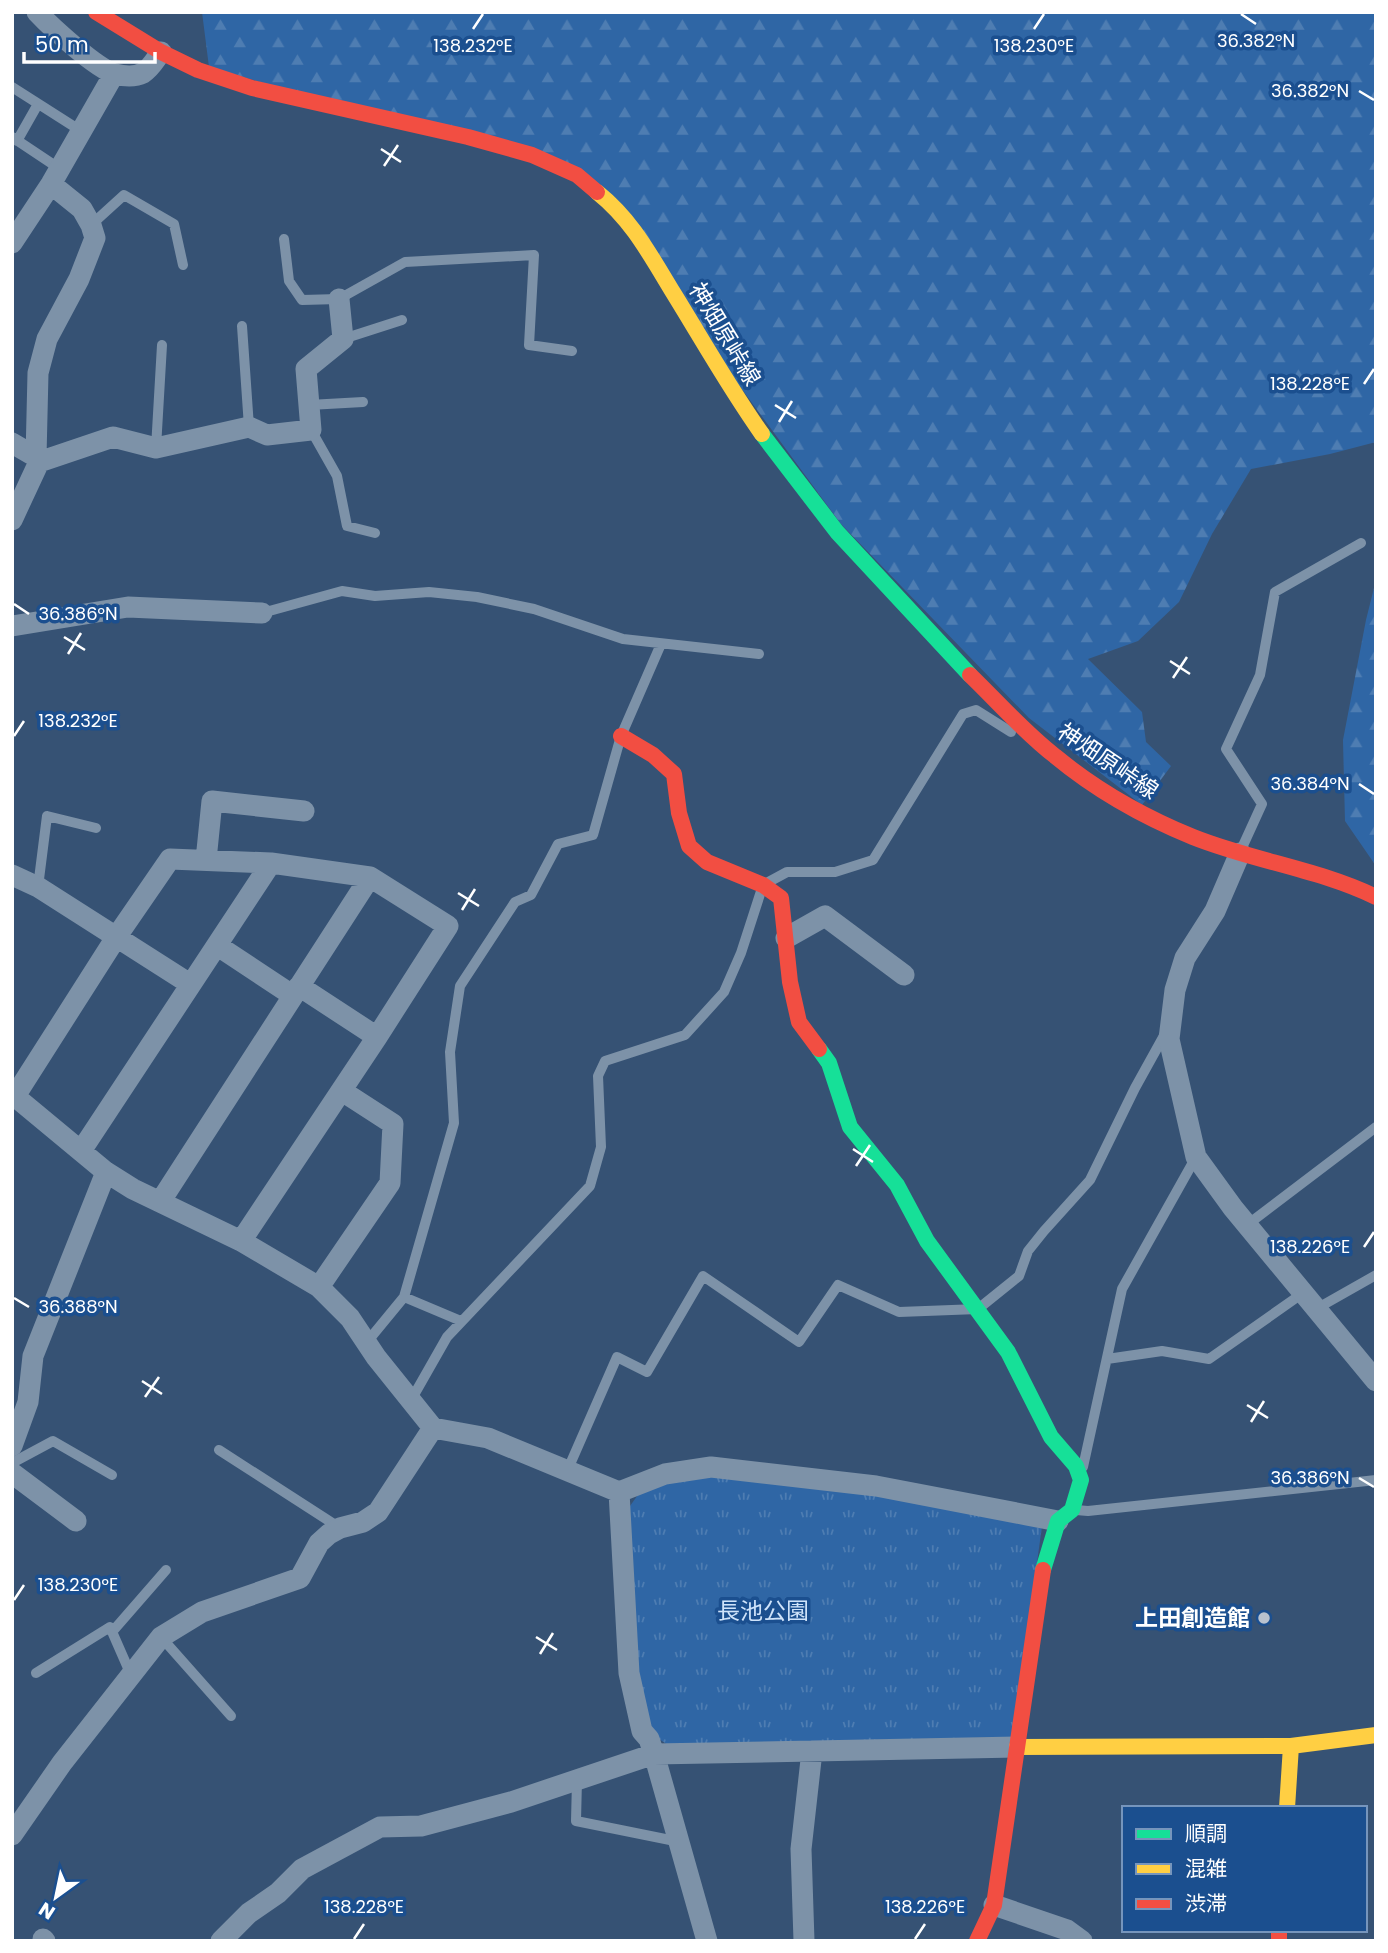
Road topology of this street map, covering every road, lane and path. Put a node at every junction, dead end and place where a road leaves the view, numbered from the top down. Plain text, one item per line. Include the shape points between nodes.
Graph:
1 (37, 12) edge
2 (96, 12) edge
3 (161, 52) junction
4 (114, 74) junction
5 (12, 87) edge
6 (38, 104) junction
7 (81, 131) junction
8 (15, 139) edge
9 (56, 176) junction
10 (91, 225) junction
11 (284, 239) dead end
12 (12, 243) edge
13 (183, 265) dead end
14 (339, 299) junction
15 (402, 320) dead end
16 (242, 326) dead end
17 (343, 339) junction
18 (162, 345) dead end
19 (572, 351) dead end
20 (363, 402) dead end
21 (309, 405) junction
22 (249, 427) junction
23 (311, 430) junction
24 (12, 443) edge
25 (156, 449) junction
26 (37, 459) junction
27 (12, 520) edge
28 (375, 533) dead end
29 (1361, 543) dead end
30 (262, 612) joint
31 (12, 626) edge
32 (662, 645) junction
33 (760, 654) dead end
34 (1022, 725) junction
35 (621, 736) junction
36 (304, 811) dead end
37 (96, 828) dead end
38 (1240, 853) junction
39 (206, 860) junction
40 (271, 863) junction
41 (12, 875) edge
42 (370, 877) junction
43 (763, 885) junction
44 (38, 887) junction
45 (1376, 897) edge
46 (117, 936) junction
47 (786, 938) junction
48 (218, 946) junction
49 (904, 975) dead end
50 (190, 984) junction
51 (295, 991) junction
52 (1169, 1026) junction
53 (377, 1037) junction
54 (342, 1091) junction
55 (14, 1095) edge
56 (1376, 1127) edge
57 (81, 1151) junction
58 (1196, 1157) junction
59 (106, 1172) junction
60 (160, 1202) junction
61 (1247, 1225) junction
62 (241, 1241) junction
63 (1376, 1275) edge
64 (319, 1287) junction
65 (404, 1297) junction
66 (1309, 1301) junction
67 (978, 1309) junction
68 (461, 1321) junction
69 (367, 1342) junction
70 (1107, 1359) junction
71 (1376, 1381) edge
72 (410, 1402) junction
73 (433, 1428) junction
74 (12, 1446) edge
75 (219, 1450) dead end
76 (12, 1463) edge
77 (568, 1469) junction
78 (12, 1473) edge
79 (112, 1475) dead end
80 (1080, 1480) junction
81 (1376, 1480) edge
82 (619, 1492) junction
83 (1065, 1515) junction
84 (76, 1521) dead end
85 (340, 1528) junction
86 (166, 1570) dead end
87 (112, 1632) junction
88 (161, 1637) junction
89 (36, 1673) dead end
90 (131, 1675) junction
91 (231, 1716) dead end
92 (1376, 1735) edge
93 (1291, 1746) junction
94 (1017, 1747) junction
95 (812, 1751) junction
96 (654, 1754) junction
97 (577, 1780) junction
98 (1287, 1806) edge
99 (12, 1835) edge
100 (680, 1842) junction
101 (994, 1905) junction
102 (1070, 1937) edge
103 (221, 1941) edge
104 (707, 1941) edge
105 (804, 1941) edge
106 (977, 1941) edge

1 - 4 street
2 - 3 street, 神畑原峠線
3 - 4 street via 141,74
3 - 34 street, 神畑原峠線 via 252,88 468,137 532,155 577,175 618,209 643,243 742,405 837,532 955,661
4 - 7 street
5 - 6 lane
6 - 7 lane
6 - 8 lane
7 - 9 street
8 - 9 lane
9 - 10 street
9 - 12 street
10 - 13 lane via 124,195 174,224
10 - 26 street via 95,238 47,339 38,373
11 - 14 lane via 289,281 302,300
14 - 17 street
14 - 19 lane via 405,262 534,255 529,345
15 - 17 lane
16 - 22 lane
17 - 21 street via 306,369
18 - 25 lane
20 - 21 lane
21 - 23 street
22 - 23 street via 267,435
22 - 25 street
23 - 28 lane via 337,476 347,526
24 - 26 street
25 - 26 street via 113,437
26 - 27 street
29 - 38 lane via 1275,592 1260,675 1226,749 1262,803
30 - 31 street via 128,607
30 - 32 lane via 342,590 374,596 429,592 534,609 623,639
32 - 33 lane
32 - 35 lane
34 - 38 street, 神畑原峠線 via 1054,756 1101,789 1146,815
34 - 43 lane via 1013,733 976,710 963,714 873,860 835,872 787,872
35 - 43 street via 674,774 689,846 707,862
35 - 65 lane via 593,835 558,844 531,895 515,902 460,986 450,1052 454,1123
36 - 39 street via 212,801
37 - 44 lane via 47,816
38 - 45 street, 神畑原峠線 via 1345,882
38 - 52 street via 1215,911 1185,958
39 - 40 street
39 - 46 street via 170,859
40 - 42 street
40 - 48 street
41 - 44 street
42 - 51 street
42 - 53 street via 448,926
43 - 47 street via 781,898
43 - 68 lane via 724,992 685,1035 605,1061 598,1076 601,1147 590,1186
44 - 46 street
46 - 50 street
46 - 55 street
47 - 49 street via 825,916
47 - 67 street via 799,1022 829,1063 850,1127 897,1185 927,1241
48 - 50 street
48 - 51 street
50 - 57 street
51 - 53 street
51 - 60 street
52 - 58 street
52 - 67 lane via 1090,1180 1028,1251 1019,1276
53 - 54 street
54 - 62 street
54 - 64 street via 393,1125 390,1183
55 - 57 street
56 - 61 lane
57 - 59 street
58 - 61 street
58 - 70 lane via 1122,1289
59 - 60 street
59 - 74 street via 33,1356
60 - 62 street
61 - 66 street
62 - 64 street
63 - 66 lane
64 - 69 street
65 - 68 lane
65 - 69 lane
66 - 70 lane via 1209,1359 1162,1351
66 - 71 street
67 - 77 lane via 899,1312 838,1285 799,1342 703,1276 647,1372 617,1357
67 - 80 street via 1008,1352 1051,1437 1076,1466
68 - 72 lane via 446,1337
69 - 72 street
70 - 80 lane
72 - 73 street
73 - 77 street via 488,1438
73 - 85 street via 378,1512
75 - 85 lane
76 - 79 lane via 53,1441
77 - 82 street
78 - 84 street
80 - 83 street
81 - 83 lane
82 - 83 street via 665,1474 711,1467
82 - 96 street via 628,1673 642,1731
83 - 94 street via 1044,1564
85 - 88 street via 319,1543 300,1578 202,1612
86 - 87 lane
87 - 89 lane via 110,1627
87 - 90 lane
88 - 90 street
88 - 91 lane
90 - 99 street
92 - 93 street
93 - 94 street
93 - 98 street
94 - 95 street
94 - 101 street
95 - 96 street
95 - 105 street via 801,1849
96 - 97 street
96 - 100 street
97 - 100 lane via 576,1821
97 - 103 street via 421,1826 380,1827 302,1869
100 - 104 street
101 - 102 street
101 - 106 street

